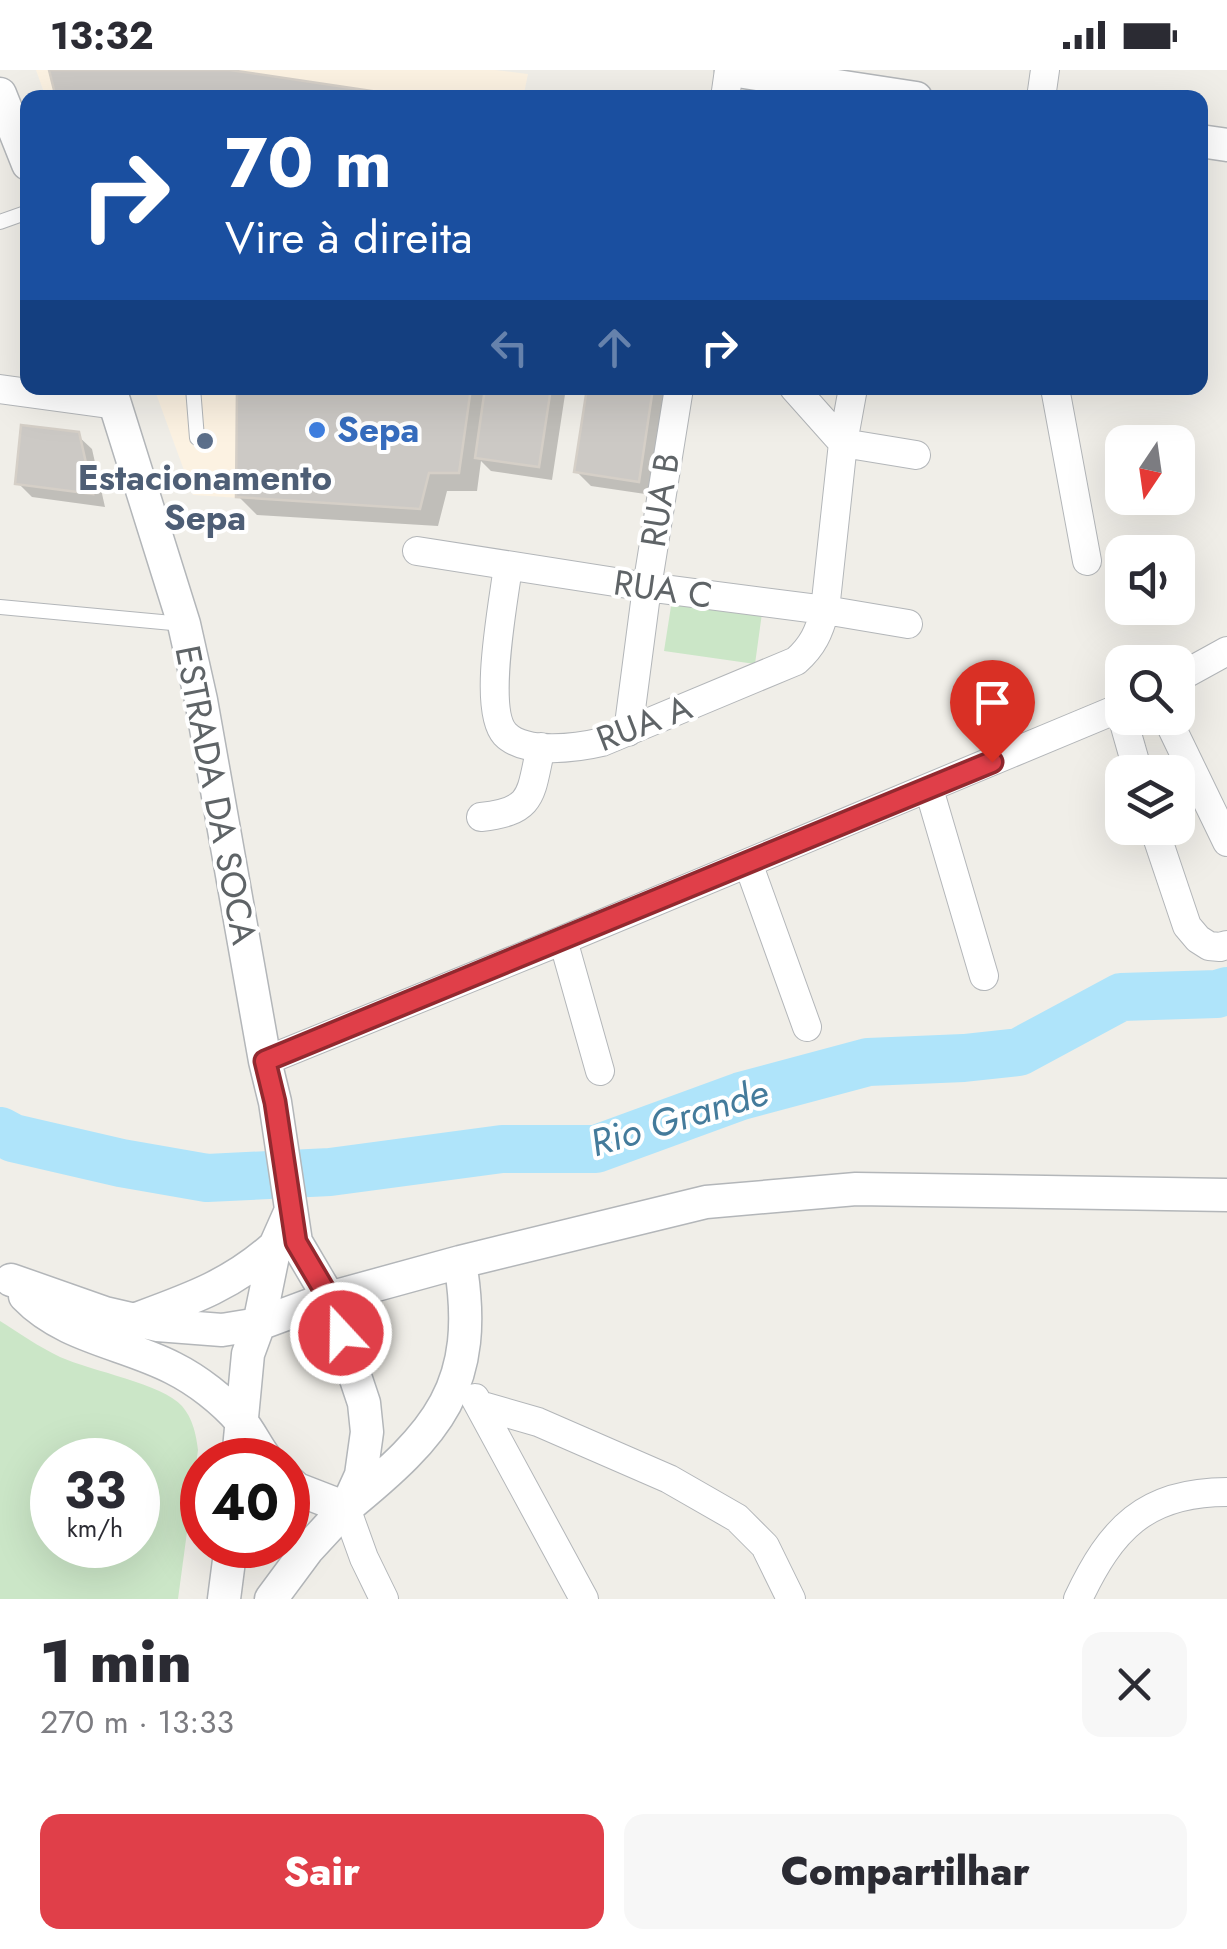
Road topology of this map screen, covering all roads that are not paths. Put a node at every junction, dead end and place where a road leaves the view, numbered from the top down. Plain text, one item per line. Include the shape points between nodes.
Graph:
1 (730, 70) edge
2 (819, 76) edge
3 (880, 90) edge
4 (0, 94) edge
5 (20, 144) edge
6 (193, 395) edge
7 (677, 395) edge
8 (800, 395) edge
9 (852, 395) edge
10 (1056, 395) edge
11 (113, 396) edge
12 (196, 438) dead end
13 (843, 442) junction
14 (916, 456) dead end
15 (418, 551) dead end
16 (1087, 561) dead end
17 (508, 566) junction
18 (646, 587) junction
19 (0, 607) edge
20 (821, 623) junction
21 (184, 624) junction
22 (908, 624) dead end
23 (1227, 650) edge
24 (1195, 668) edge
25 (1105, 715) edge
26 (628, 732) junction
27 (1175, 735) edge
28 (541, 747) junction
29 (929, 788) junction
30 (480, 817) dead end
31 (1227, 842) edge
32 (1160, 845) edge
33 (748, 863) junction
34 (563, 940) junction
35 (1227, 945) edge
36 (984, 976) dead end
37 (807, 1027) dead end
38 (265, 1061) junction
39 (600, 1071) dead end
40 (1227, 1195) edge
41 (290, 1199) junction
42 (275, 1246) junction
43 (460, 1262) junction
44 (6, 1276) edge
45 (329, 1298) junction
46 (134, 1319) junction
47 (259, 1324) junction
48 (460, 1370) junction
49 (479, 1404) junction
50 (240, 1420) junction
51 (239, 1438) edge
52 (252, 1438) edge
53 (1227, 1492) edge
54 (310, 1494) edge
55 (346, 1508) junction
56 (228, 1568) edge
57 (224, 1599) edge
58 (271, 1599) edge
59 (384, 1599) edge
60 (584, 1599) edge
61 (790, 1599) edge
62 (1078, 1599) edge

1 - 2 street
2 - 3 street
4 - 5 street
6 - 12 lane
7 - 18 street, RUA B
8 - 13 street
9 - 13 street
10 - 16 street
11 - 21 street, ESTRADA DA SOCA
13 - 14 street
13 - 20 street
15 - 17 street, RUA C
17 - 18 street, RUA C
17 - 28 street via 495,711 515,742
18 - 20 street, RUA C
18 - 26 street, RUA B
19 - 21 lane
20 - 22 street, RUA C
20 - 26 street, RUA A via 796,661
21 - 38 street, ESTRADA DA SOCA
23 - 24 street
25 - 29 street
26 - 28 street, RUA A via 578,747
27 - 31 street
28 - 30 street via 525,801 518,809
29 - 33 street
29 - 36 street
32 - 35 street via 1187,926 1209,946
33 - 34 street
33 - 37 street
34 - 38 street
34 - 39 street
38 - 41 street, ESTRADA DA SOCA
40 - 43 street via 856,1189 725,1200
41 - 42 street
41 - 45 street, ESTRADA DA SOCA via 296,1242
42 - 46 street via 230,1280
42 - 47 street
43 - 45 street
43 - 48 street via 466,1343
44 - 46 street
44 - 50 street via 59,1321 169,1365
45 - 47 street
45 - 55 street, ESTRADA DA SOCA via 364,1403 367,1432 361,1475
46 - 47 street via 203,1330
47 - 50 street
48 - 49 street
48 - 55 street via 421,1440
49 - 60 street
49 - 61 street via 652,1472 737,1518 765,1546
50 - 51 street
50 - 52 street
53 - 62 street via 1166,1500 1146,1510 1108,1545
54 - 55 street
55 - 58 street
55 - 59 street
56 - 57 street

